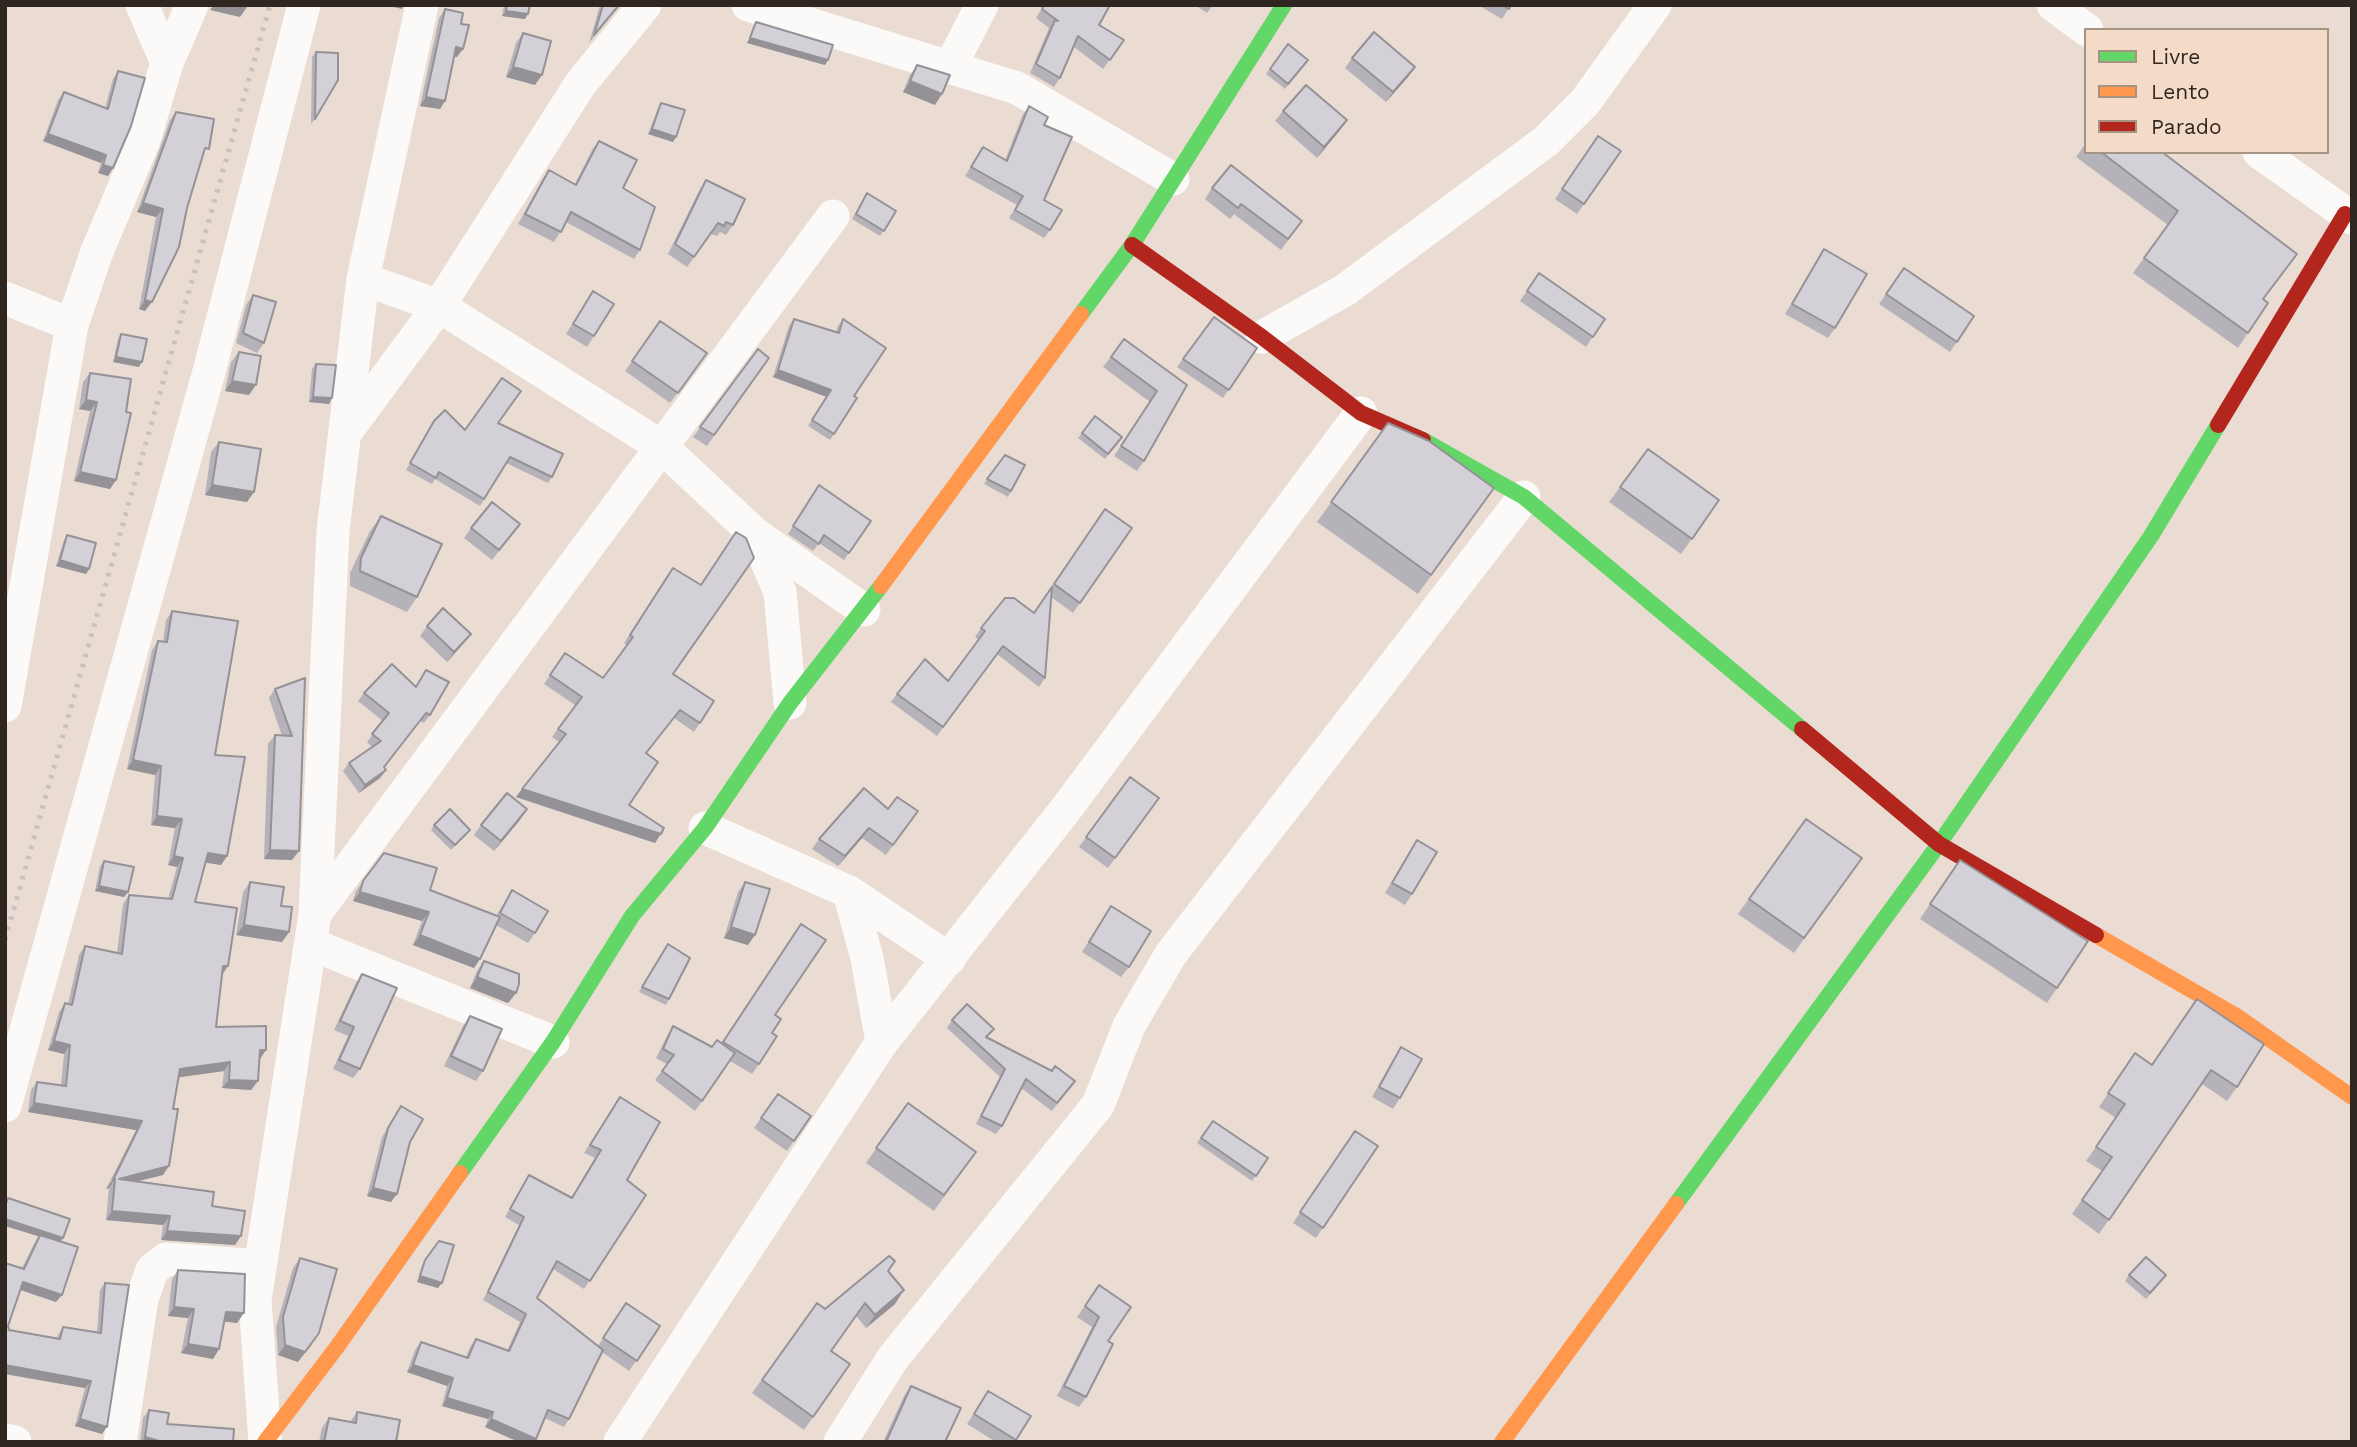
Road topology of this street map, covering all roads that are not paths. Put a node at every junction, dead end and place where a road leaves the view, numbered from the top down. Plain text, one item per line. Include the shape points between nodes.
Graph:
1 (142, 5) edge
2 (191, 5) edge
3 (304, 5) edge
4 (422, 5) edge
5 (645, 5) edge
6 (748, 5) edge
7 (982, 5) edge
8 (1284, 5) edge
9 (1655, 5) edge
10 (2053, 5) edge
11 (2084, 28) edge
12 (167, 63) junction
13 (950, 67) junction
14 (2262, 154) edge
15 (1173, 178) junction
16 (833, 216) dead end
17 (2348, 216) edge
18 (1132, 245) junction
19 (363, 279) junction
20 (5, 298) edge
21 (439, 306) junction
22 (72, 325) junction
23 (1262, 337) junction
24 (1361, 413) junction
25 (345, 434) junction
26 (662, 447) junction
27 (1524, 498) junction
28 (755, 534) junction
29 (864, 610) junction
30 (790, 703) junction
31 (5, 706) edge
32 (705, 828) junction
33 (1939, 844) junction
34 (849, 892) junction
35 (313, 929) junction
36 (949, 959) junction
37 (553, 1042) junction
38 (882, 1042) junction
39 (2352, 1097) edge
40 (5, 1106) edge
41 (260, 1266) junction
42 (5, 1440) edge
43 (265, 1441) edge
44 (15, 1442) edge
45 (120, 1442) edge
46 (620, 1442) edge
47 (840, 1442) edge
48 (1502, 1442) edge

1 - 12 street
2 - 12 street
3 - 40 street via 210,368
4 - 19 street
5 - 21 street via 581,83
6 - 13 street
7 - 13 street
8 - 15 street
9 - 23 street via 1585,102 1546,141 1345,290
10 - 11 street
12 - 22 street via 144,140
13 - 15 street via 1017,88
14 - 17 street
15 - 18 street
16 - 26 street
17 - 33 street via 2151,536
18 - 23 street
18 - 29 street
19 - 21 street
19 - 25 street
20 - 22 street
21 - 25 street
21 - 26 street
22 - 31 street
23 - 24 street
24 - 27 street via 1435,445
24 - 36 street
25 - 35 street via 333,531
26 - 28 street
26 - 35 street
27 - 33 street
27 - 47 street via 1171,954 1129,1026 1098,1105 893,1358
28 - 29 street
28 - 30 street via 780,592
29 - 30 street
30 - 32 street
32 - 34 street
32 - 37 street via 632,916
33 - 39 street via 2238,1017
33 - 48 street
34 - 36 street
34 - 38 street
35 - 37 street
35 - 41 street
36 - 38 street
37 - 43 street
38 - 46 street
41 - 43 street via 255,1300
41 - 45 street via 166,1259 152,1270 142,1299
42 - 44 street

